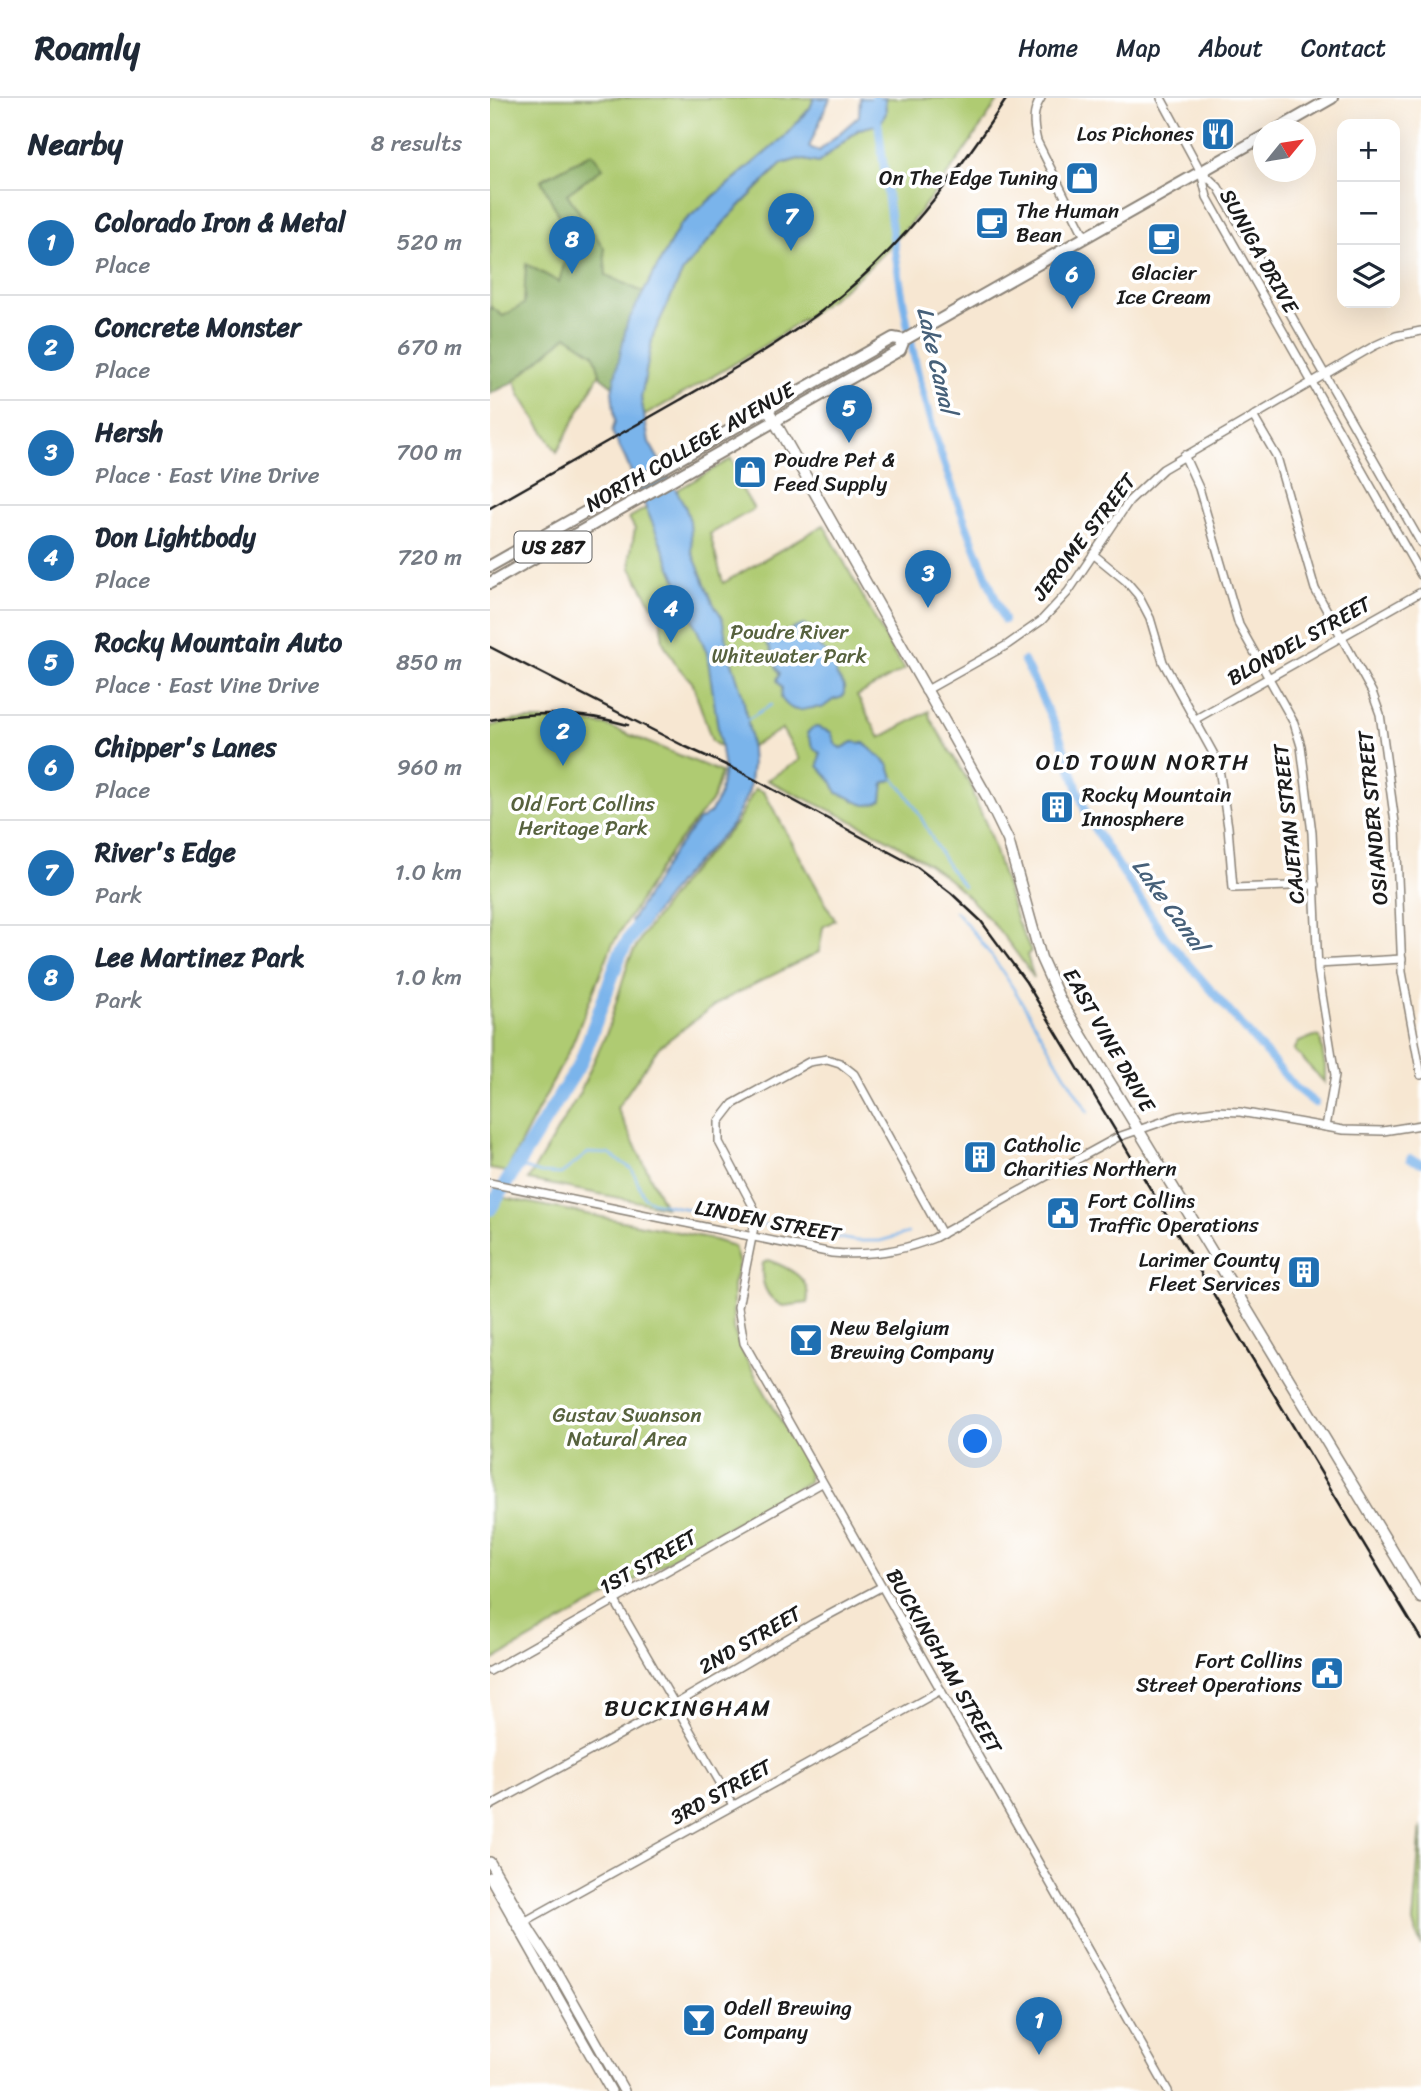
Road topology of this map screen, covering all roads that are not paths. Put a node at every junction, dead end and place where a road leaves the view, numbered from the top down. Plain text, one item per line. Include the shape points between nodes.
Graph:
1 (1041, 98) edge
2 (1161, 98) edge
3 (1326, 99) edge
4 (1294, 119) edge
5 (1253, 142) edge
6 (1201, 172) junction
7 (1085, 237) junction
8 (1421, 331) edge
9 (904, 340) junction
10 (1325, 374) junction
11 (1311, 382) junction
12 (767, 408) junction
13 (1253, 416) junction
14 (774, 421) junction
15 (1184, 455) junction
16 (1421, 543) edge
17 (1093, 554) junction
18 (490, 566) edge
19 (1421, 575) edge
20 (490, 583) edge
21 (1421, 592) edge
22 (1341, 637) junction
23 (1269, 678) junction
24 (925, 691) junction
25 (1194, 720) junction
26 (1315, 886) junction
27 (1402, 959) junction
28 (1318, 964) junction
29 (1421, 1075) edge
30 (1421, 1125) edge
31 (1326, 1127) junction
32 (1139, 1129) junction
33 (490, 1183) edge
34 (942, 1234) junction
35 (751, 1236) junction
36 (822, 1483) junction
37 (881, 1587) junction
38 (1421, 1598) edge
39 (615, 1601) junction
40 (490, 1671) edge
41 (941, 1690) junction
42 (674, 1705) junction
43 (733, 1805) junction
44 (490, 1806) edge
45 (490, 1862) edge
46 (490, 1877) edge
47 (521, 1923) junction
48 (611, 2091) edge
49 (624, 2091) edge
50 (1168, 2091) edge

1 - 7 street via 1034,128
2 - 6 street
3 - 4 highway
5 - 6 highway, NORTH COLLEGE AVENUE / US 287
6 - 7 highway, NORTH COLLEGE AVENUE / US 287
6 - 10 street, SUNIGA DRIVE via 1218,187
6 - 11 street, SUNIGA DRIVE via 1206,197
7 - 9 highway, NORTH COLLEGE AVENUE / US 287
8 - 10 street, JEROME STREET via 1396,336
9 - 12 highway, NORTH COLLEGE AVENUE / US 287 via 893,338
9 - 14 highway, NORTH COLLEGE AVENUE / US 287 via 900,350
10 - 11 street, JEROME STREET
10 - 16 street, SUNIGA DRIVE
11 - 13 street, JEROME STREET
11 - 19 street, SUNIGA DRIVE
12 - 14 main road, EAST VINE DRIVE
12 - 18 highway, NORTH COLLEGE AVENUE / US 287
13 - 15 street, JEROME STREET
13 - 22 street, OSIANDER STREET via 1277,457 1315,589
14 - 20 highway, NORTH COLLEGE AVENUE / US 287
14 - 24 main road, EAST VINE DRIVE
15 - 17 street, JEROME STREET via 1129,500
15 - 23 street, CAJETAN STREET via 1199,488 1239,625
17 - 24 street, JEROME STREET via 1068,592 1041,621
17 - 25 street via 1138,595 1163,662
21 - 22 street, BLONDEL STREET
22 - 23 street, BLONDEL STREET
22 - 27 street, OSIANDER STREET via 1380,714 1395,827
23 - 25 street, BLONDEL STREET
23 - 26 street, CAJETAN STREET via 1299,736
24 - 32 main road, EAST VINE DRIVE via 1008,840 1048,976
25 - 26 street via 1221,772 1233,888
26 - 28 street, CAJETAN STREET
27 - 28 street
27 - 29 street, OSIANDER STREET
28 - 31 street, CAJETAN STREET via 1335,1076
30 - 31 street, LINDEN STREET via 1383,1131
31 - 32 street, LINDEN STREET via 1268,1115 1215,1111
32 - 34 street, LINDEN STREET
32 - 38 main road, EAST VINE DRIVE
33 - 35 street, LINDEN STREET
34 - 35 street, LINDEN STREET via 904,1249 864,1255
34 - 35 street, BUCKINGHAM STREET via 854,1074 827,1059 810,1062 733,1104 719,1122 719,1142 754,1208
35 - 36 street, BUCKINGHAM STREET via 738,1307 740,1331
36 - 37 street, BUCKINGHAM STREET
36 - 39 street, 1ST STREET
37 - 41 street, BUCKINGHAM STREET
37 - 42 street, 2ND STREET
39 - 40 street, 1ST STREET
39 - 42 street
41 - 43 street, 3RD STREET
41 - 50 street, BUCKINGHAM STREET
42 - 43 street
42 - 44 street, 2ND STREET
43 - 47 street, 3RD STREET
45 - 47 street
46 - 47 street
47 - 48 street
47 - 49 street via 555,1969

